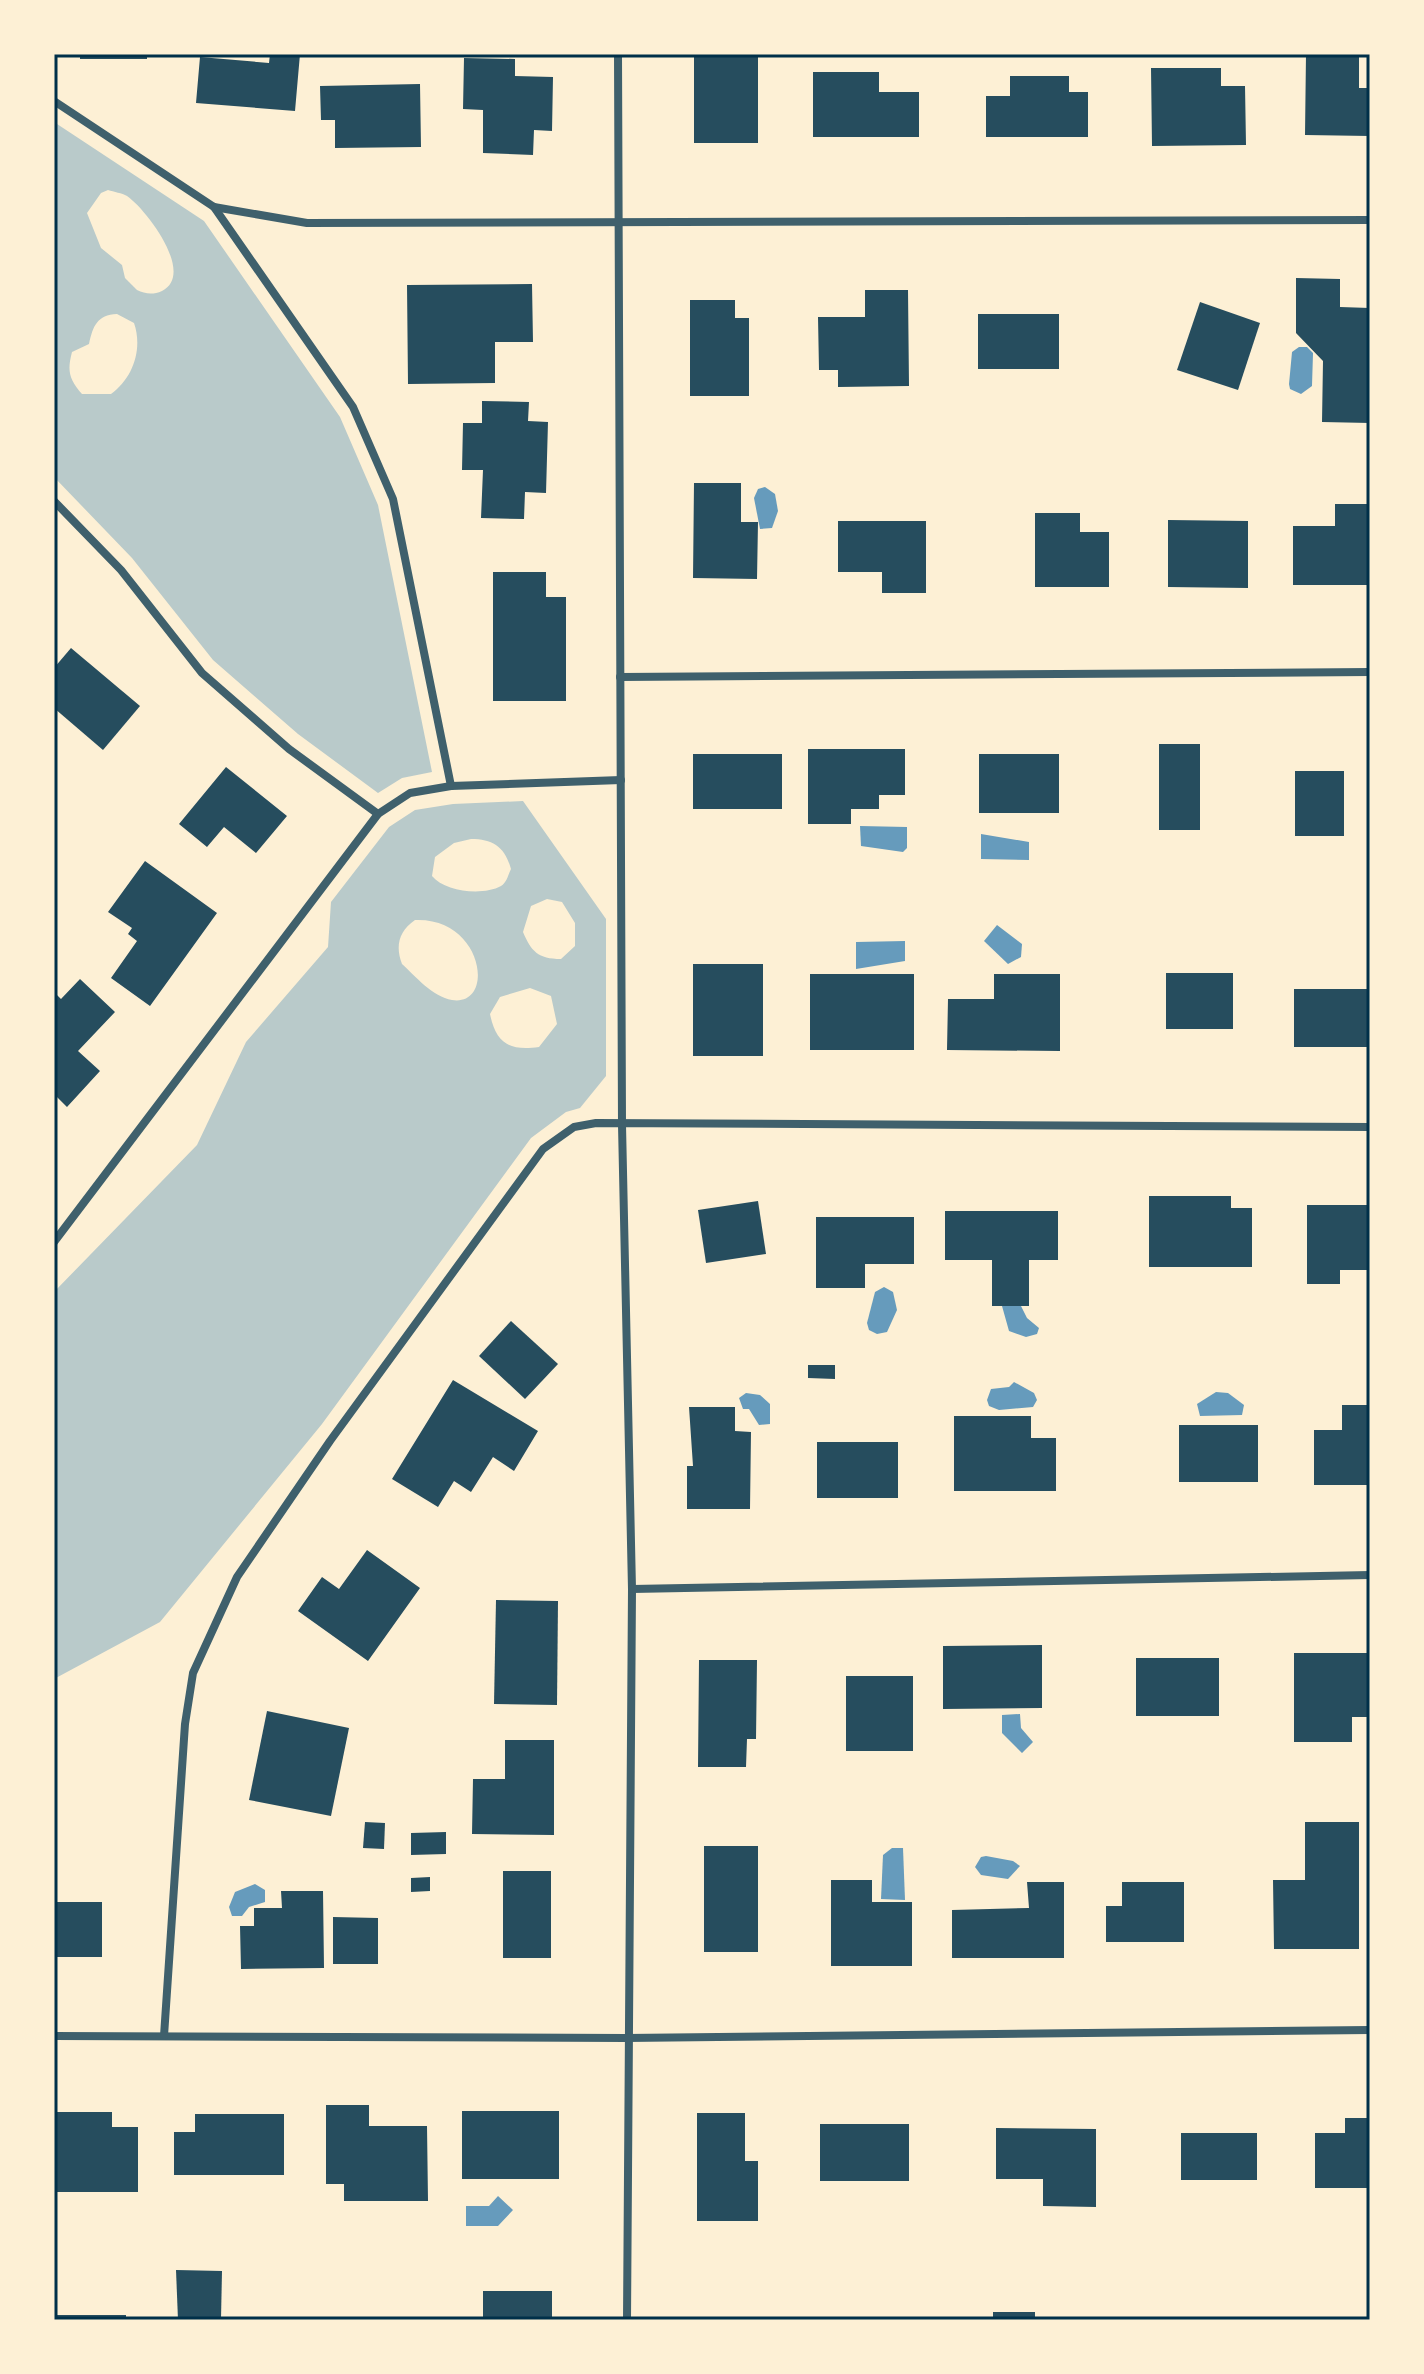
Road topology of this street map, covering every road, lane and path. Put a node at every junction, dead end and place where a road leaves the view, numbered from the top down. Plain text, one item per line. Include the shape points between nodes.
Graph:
1 (618, 54) edge
2 (54, 101) edge
3 (214, 207) junction
4 (617, 219) junction
5 (1370, 220) edge
6 (54, 501) edge
7 (1370, 672) edge
8 (620, 677) junction
9 (621, 780) junction
10 (451, 786) junction
11 (378, 814) junction
12 (622, 1125) junction
13 (1370, 1127) edge
14 (54, 1242) edge
15 (1370, 1575) edge
16 (632, 1589) junction
17 (1370, 2030) edge
18 (54, 2036) edge
19 (164, 2036) junction
20 (626, 2038) junction
21 (627, 2320) edge

1 - 4 street
2 - 3 street
3 - 4 street via 307,223
3 - 10 street via 353,407 393,499
4 - 5 street
4 - 8 street
6 - 11 street via 121,570 202,673 289,749
7 - 8 street
8 - 9 street
9 - 10 street
9 - 12 street
10 - 11 street via 410,793
11 - 14 street
12 - 13 street
12 - 16 street
12 - 19 street via 574,1127 543,1149 237,1577 193,1673
15 - 16 street
16 - 20 street
17 - 20 street
18 - 19 street
19 - 20 street
20 - 21 street

